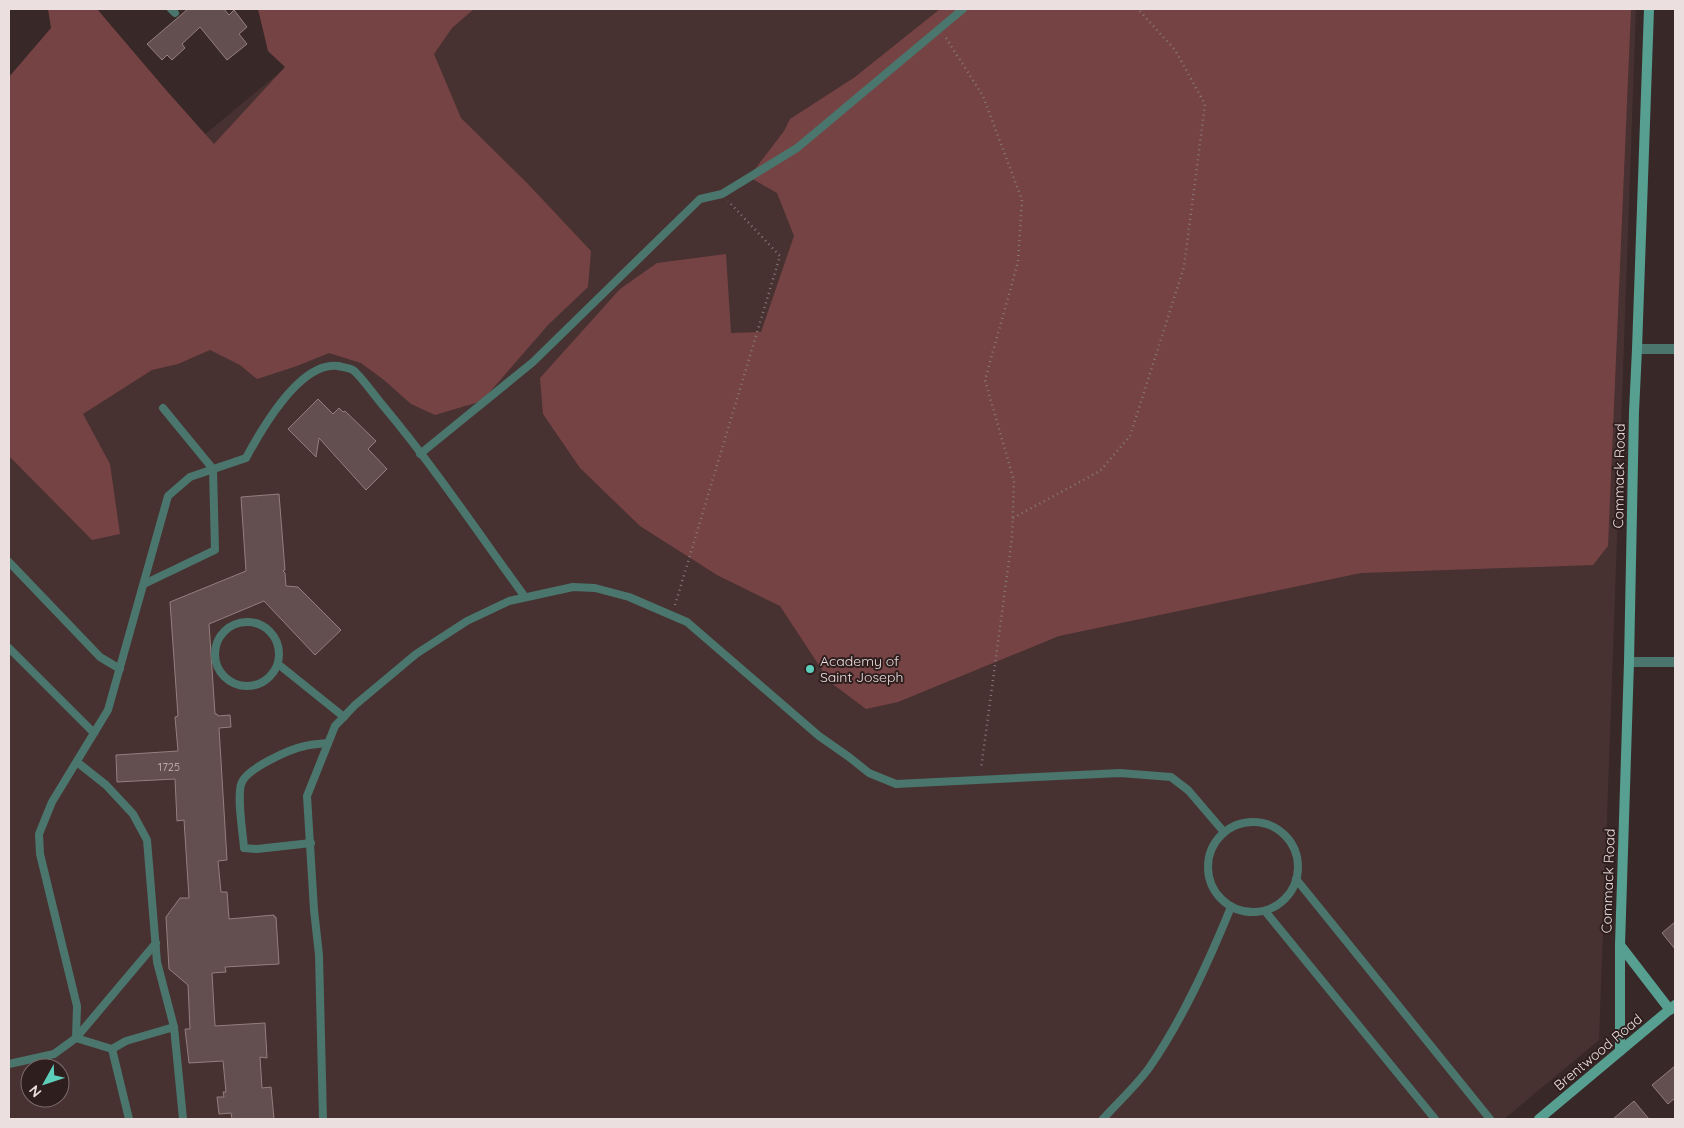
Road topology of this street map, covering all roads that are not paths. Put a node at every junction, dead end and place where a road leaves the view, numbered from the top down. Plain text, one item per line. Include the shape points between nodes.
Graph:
1 (963, 9) edge
2 (1649, 9) edge
3 (1675, 348) edge
4 (1637, 350) junction
5 (163, 408) dead end
6 (420, 454) junction
7 (213, 469) junction
8 (9, 562) edge
9 (144, 584) junction
10 (525, 597) junction
11 (9, 648) edge
12 (1629, 662) junction
13 (1675, 662) edge
14 (278, 664) junction
15 (120, 669) junction
16 (344, 717) junction
17 (94, 733) junction
18 (328, 744) junction
19 (77, 762) junction
20 (1224, 832) junction
21 (310, 843) junction
22 (1296, 879) junction
23 (1231, 907) junction
24 (1265, 911) junction
25 (156, 943) junction
26 (1620, 945) junction
27 (1672, 1007) edge
28 (174, 1027) junction
29 (76, 1038) junction
30 (112, 1049) junction
31 (1620, 1051) junction
32 (9, 1064) edge
33 (128, 1119) edge
34 (183, 1119) edge
35 (324, 1119) edge
36 (1103, 1119) edge
37 (1435, 1119) edge
38 (1490, 1119) edge
39 (1539, 1119) edge

1 - 6 lane via 797,148 722,194 700,199 533,362
2 - 4 street, Commack Road
3 - 4 street
4 - 12 street, Commack Road
5 - 7 lane
6 - 7 lane via 352,370 337,366 315,372 287,394 246,458
6 - 10 lane
7 - 9 lane via 190,477 168,496
7 - 9 lane via 215,550
8 - 15 lane via 100,657
9 - 15 lane
10 - 16 lane via 508,601 467,621 416,654
10 - 20 lane via 573,587 595,588 687,622 819,736 869,773 896,784 1120,773 1172,777 1188,790
11 - 17 lane
12 - 13 street
12 - 26 street, Commack Road
14 - 14 lane via 269,678 260,684 238,685 221,673 214,652 222,632 231,625 251,621 261,624 276,639
14 - 16 lane
15 - 17 lane via 108,710
16 - 18 lane via 335,726
17 - 19 lane
18 - 21 lane via 307,796
18 - 21 lane via 305,745 284,752 252,771 242,782 240,799 244,848 257,850
19 - 25 lane via 106,785 133,814 147,840
19 - 29 lane via 52,802 39,834 40,854 77,1006
20 - 22 lane via 1240,824 1258,822 1275,828 1288,839 1296,855
20 - 23 lane via 1213,845 1208,862 1209,880 1217,895
21 - 35 lane via 319,955
22 - 24 lane via 1281,903
22 - 38 lane
23 - 24 lane via 1248,912
23 - 36 lane via 1172,1034 1148,1069
24 - 37 lane
25 - 28 lane via 157,962
25 - 29 lane
26 - 27 street, Commack Road
26 - 31 street, Commack Road
27 - 31 street, Brentwood Road
28 - 30 lane via 126,1041
28 - 34 lane
29 - 30 lane
29 - 32 lane via 54,1054
30 - 33 lane
31 - 39 street, Brentwood Road

